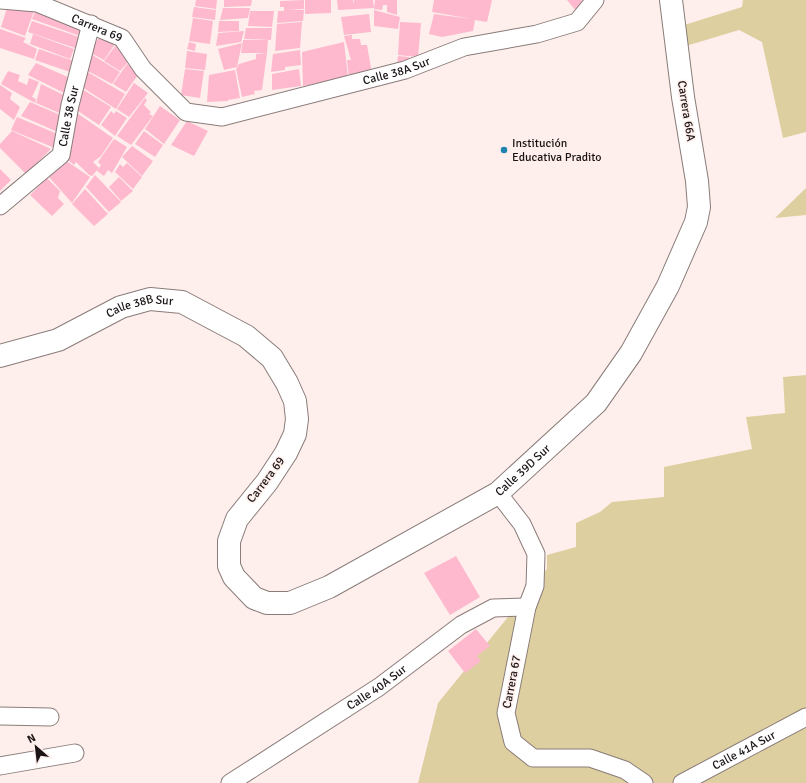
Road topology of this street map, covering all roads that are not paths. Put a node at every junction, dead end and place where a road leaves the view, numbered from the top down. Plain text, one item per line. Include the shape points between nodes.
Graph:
1 (0, 0) edge
2 (595, 0) edge
3 (671, 0) edge
4 (91, 24) junction
5 (186, 112) joint
6 (0, 206) edge
7 (696, 222) joint
8 (0, 356) edge
9 (272, 358) joint
10 (498, 493) junction
11 (254, 598) joint
12 (527, 607) junction
13 (0, 716) edge
14 (50, 717) dead end
15 (806, 717) edge
16 (75, 753) dead end
17 (0, 766) edge
18 (230, 783) edge
19 (644, 783) edge
20 (682, 783) edge

1 - 4 street, Carrera 69 via 37,3
2 - 5 street, Calle 38A Sur via 577,22 537,34 464,47 405,70 222,117
3 - 7 main road, Carrera 66A via 683,97 698,181
4 - 5 street, Carrera 69 via 122,38 143,69
4 - 6 street, Calle 38 Sur via 70,105 61,155
7 - 10 main road, Calle 39D Sur via 668,286 631,353 596,403
8 - 9 main road, Calle 38B Sur via 58,340 121,307 150,299 182,302 246,336
9 - 11 main road, Carrera 69 via 295,401 297,418 295,434 286,453 267,482 237,519 229,541 229,566 234,577
10 - 11 main road, Calle 39D Sur via 323,590 290,603 267,603
10 - 12 street, Carrera 67 via 522,524 536,554 535,586
12 - 18 street, Calle 40A Sur via 493,608 461,625 379,687
12 - 19 street, Carrera 67 via 506,713 513,742 533,758 590,758 625,770
13 - 14 street
15 - 20 street, Calle 41A Sur
16 - 17 street

